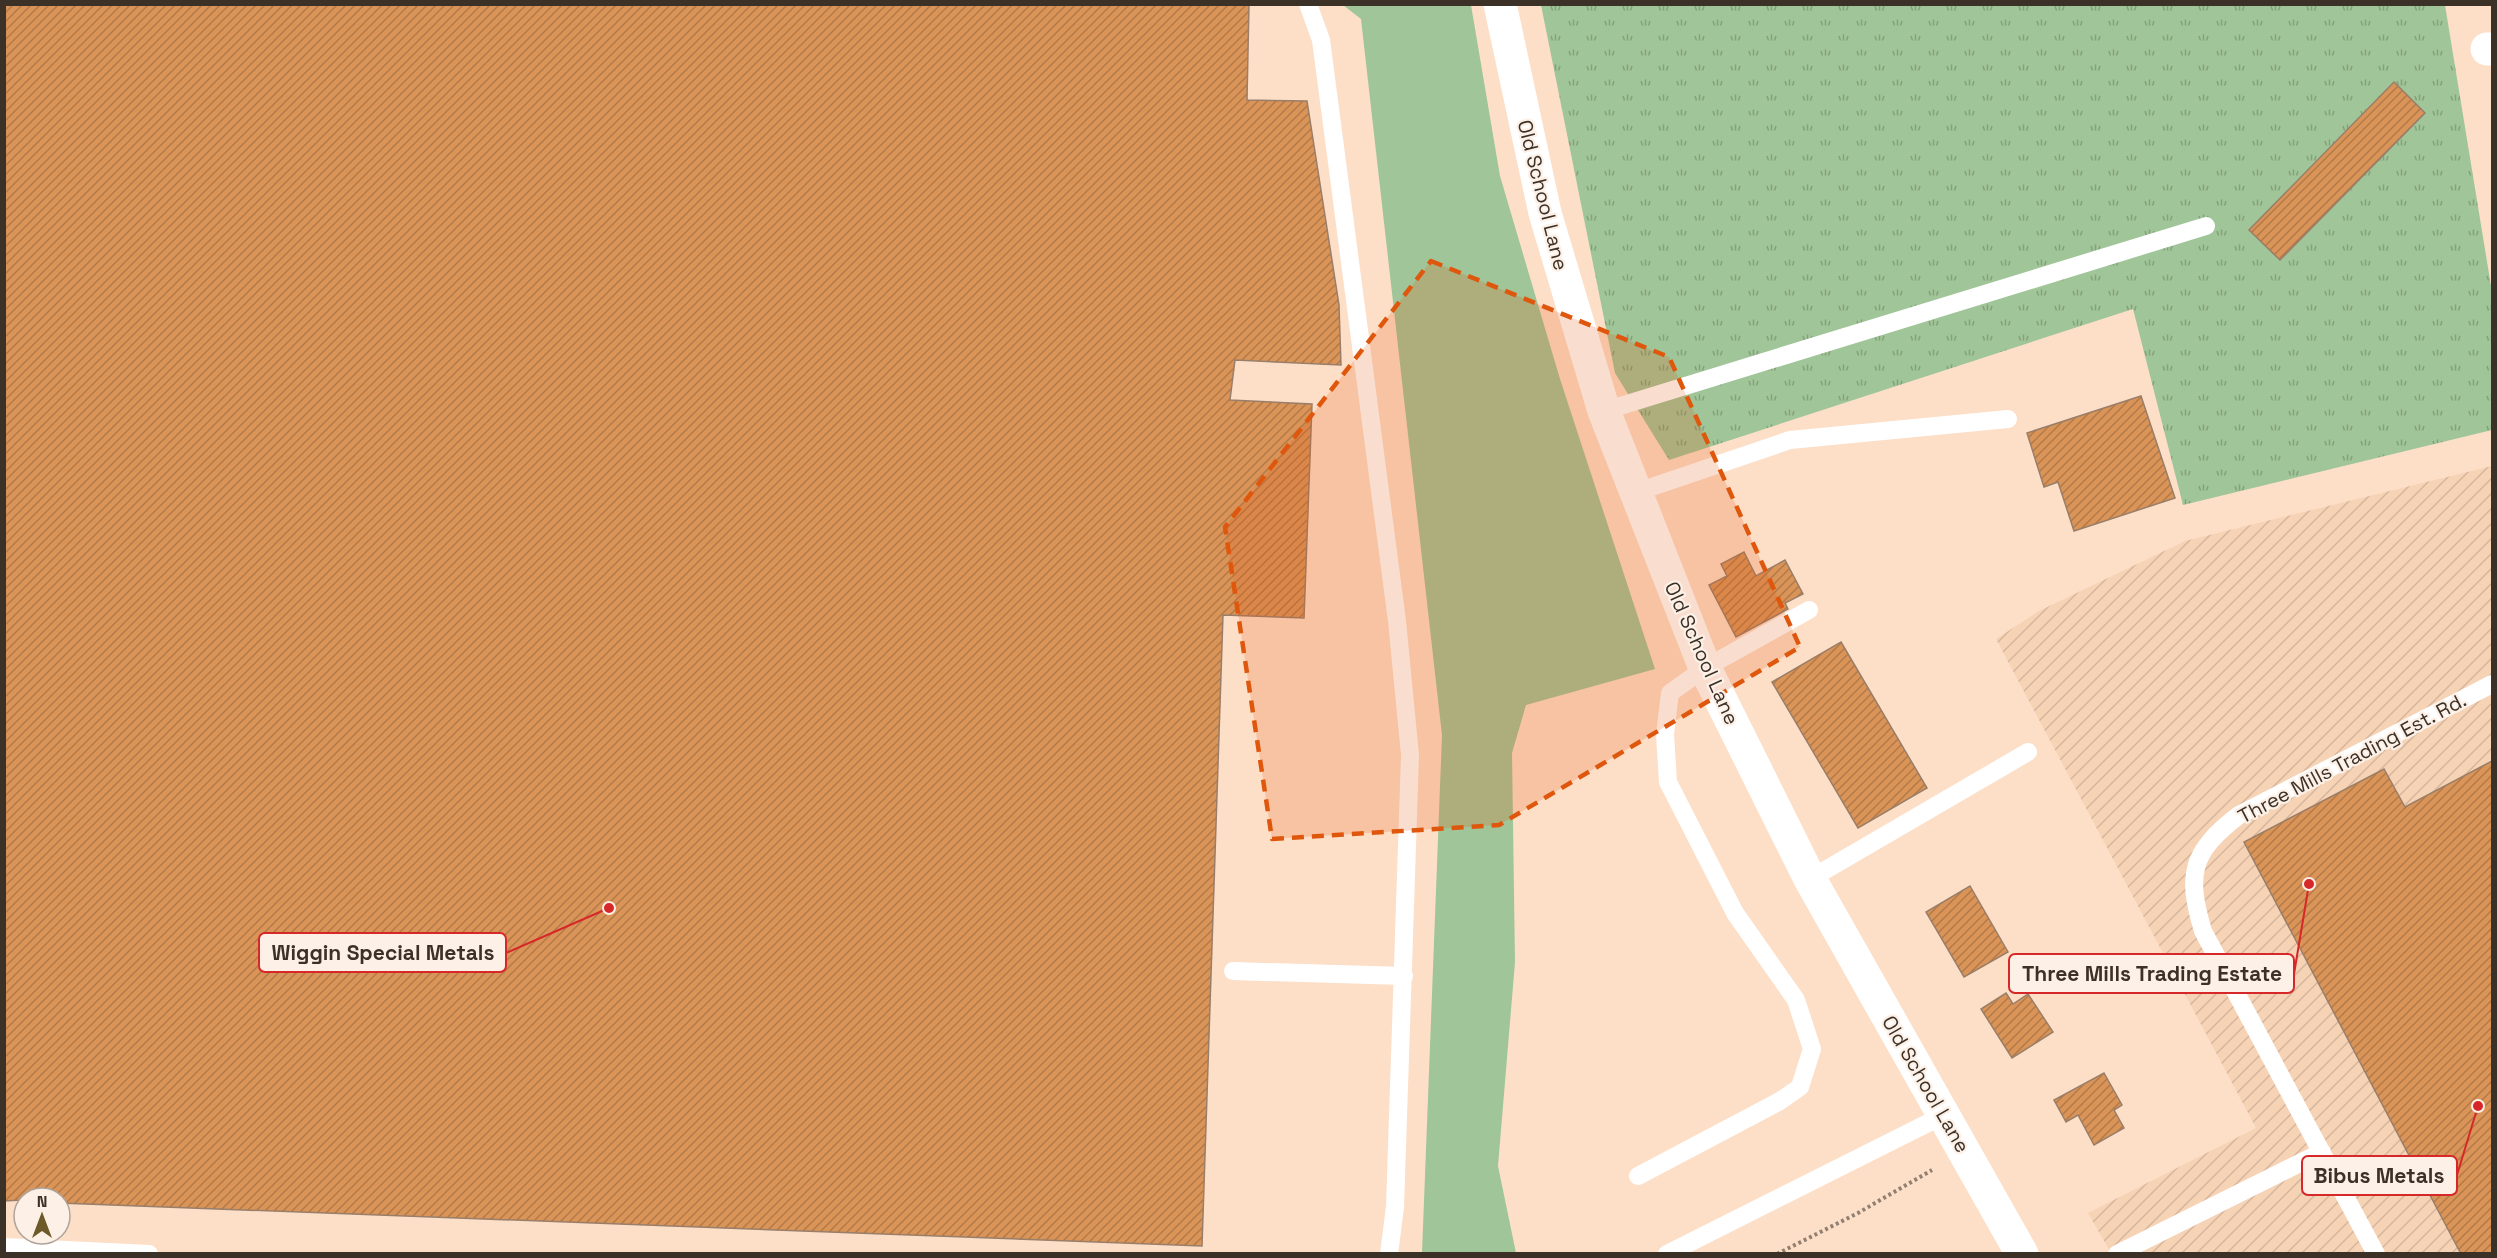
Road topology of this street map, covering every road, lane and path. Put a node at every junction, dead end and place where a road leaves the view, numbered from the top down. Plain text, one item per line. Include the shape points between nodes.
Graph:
1 (1308, 4) edge
2 (1500, 4) edge
3 (2206, 226) dead end
4 (1604, 411) junction
5 (2008, 419) dead end
6 (1634, 493) junction
7 (1809, 610) dead end
8 (1704, 668) junction
9 (2493, 684) edge
10 (2028, 752) dead end
11 (1810, 879) junction
12 (1233, 971) dead end
13 (1404, 976) junction
14 (1944, 1115) junction
15 (1964, 1152) junction
16 (2322, 1152) junction
17 (1638, 1176) dead end
18 (4, 1247) edge
19 (149, 1254) edge
20 (1389, 1254) edge
21 (1667, 1254) edge
22 (1777, 1254) edge
23 (2022, 1254) edge
24 (2117, 1254) edge
25 (2376, 1254) edge

1 - 13 lane via 1321,40 1397,621 1410,755
2 - 4 street, Old School Lane via 1545,213
3 - 4 lane
4 - 6 street, Old School Lane
5 - 6 lane via 1790,440
6 - 8 street, Old School Lane
7 - 8 lane
8 - 11 street, Old School Lane
8 - 17 lane via 1670,693 1665,734 1668,782 1735,913 1796,1000 1812,1049 1800,1088
9 - 16 lane, Three Mills Trading Est. Rd. via 2239,815 2216,833 2201,852 2194,873 2193,898 2203,931
10 - 11 lane
11 - 14 street, Old School Lane
12 - 13 lane
13 - 20 lane via 1395,1207
14 - 15 street, Old School Lane
14 - 21 lane
15 - 22 path
15 - 23 street, Old School Lane
16 - 24 lane
16 - 25 lane, Three Mills Trading Est. Rd.
18 - 19 lane

